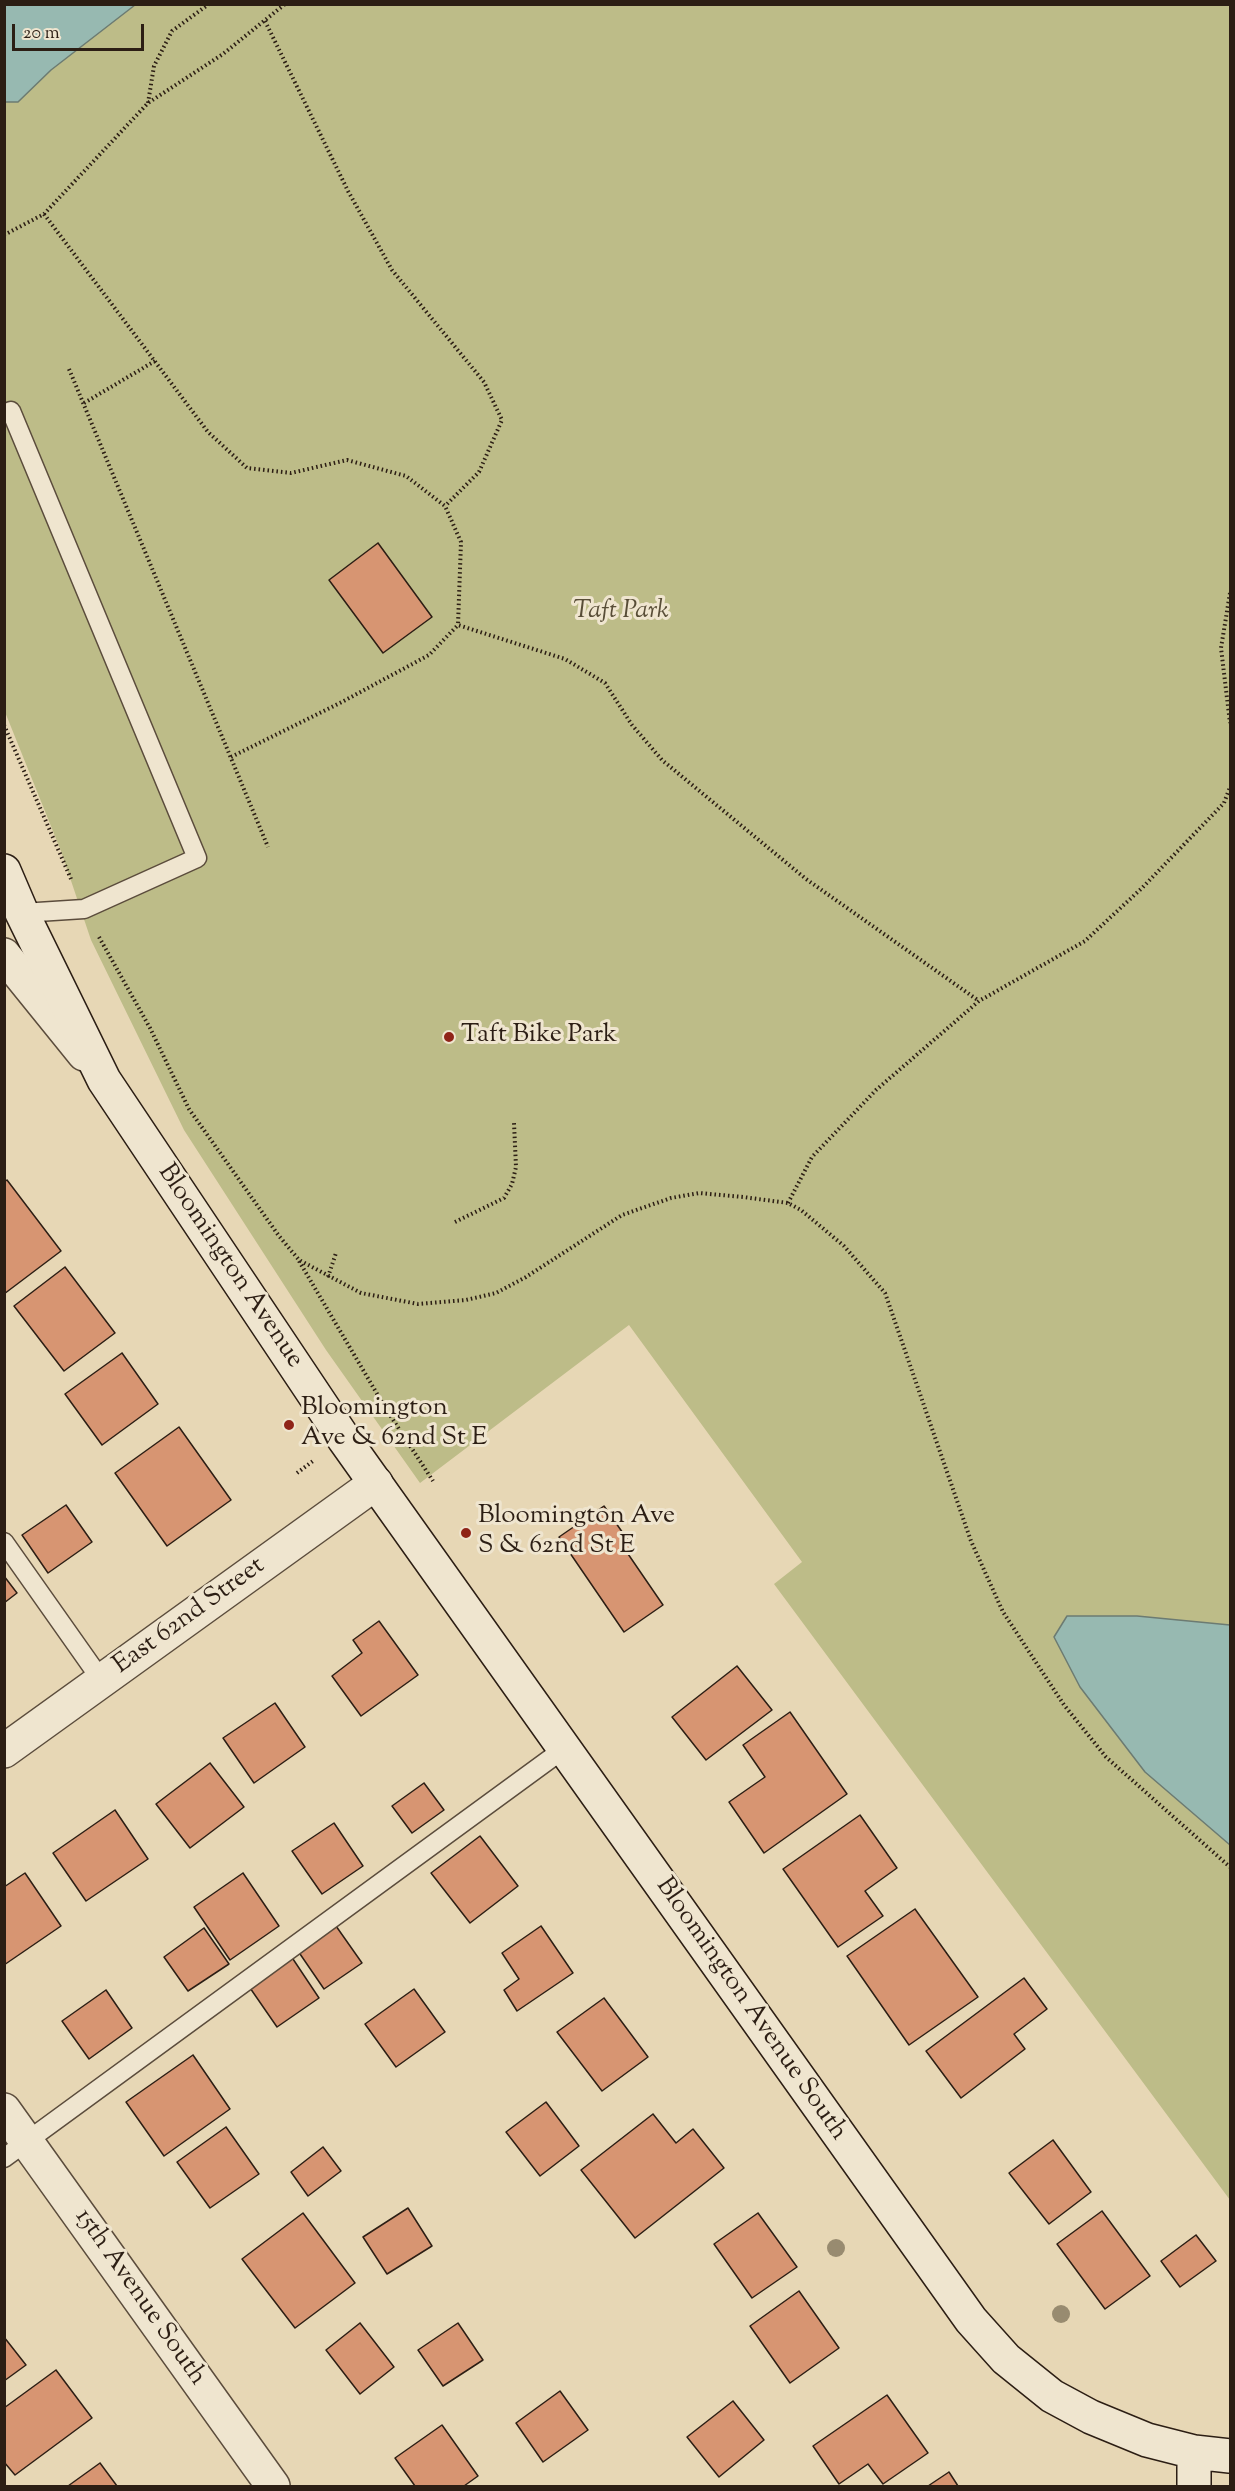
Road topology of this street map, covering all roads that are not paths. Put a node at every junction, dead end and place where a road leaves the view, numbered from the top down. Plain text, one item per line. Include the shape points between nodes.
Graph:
1 (4, 414) edge
2 (4, 871) edge
3 (22, 913) junction
4 (4, 955) edge
5 (104, 1080) junction
6 (376, 1483) junction
7 (4, 1542) edge
8 (102, 1682) junction
9 (565, 1748) junction
10 (4, 1751) edge
11 (4, 2110) edge
12 (16, 2150) edge
13 (1194, 2452) junction
14 (1230, 2456) edge
15 (273, 2487) edge
16 (1194, 2487) edge

1 - 3 lane via 11,411 197,858 84,909
2 - 3 street, Bloomington Avenue
3 - 5 street, Bloomington Avenue
4 - 5 street, Bloomington Avenue
5 - 6 street, Bloomington Avenue
6 - 8 street, East 62nd Street
6 - 9 street, Bloomington Avenue South
7 - 8 lane
8 - 10 street, East 62nd Street
9 - 12 lane
9 - 13 street, Bloomington Avenue South via 978,2328 1006,2359 1052,2397 1122,2430
11 - 12 street, 15th Avenue South
12 - 15 street, 15th Avenue South
13 - 14 street, Bloomington Avenue South
13 - 16 street

